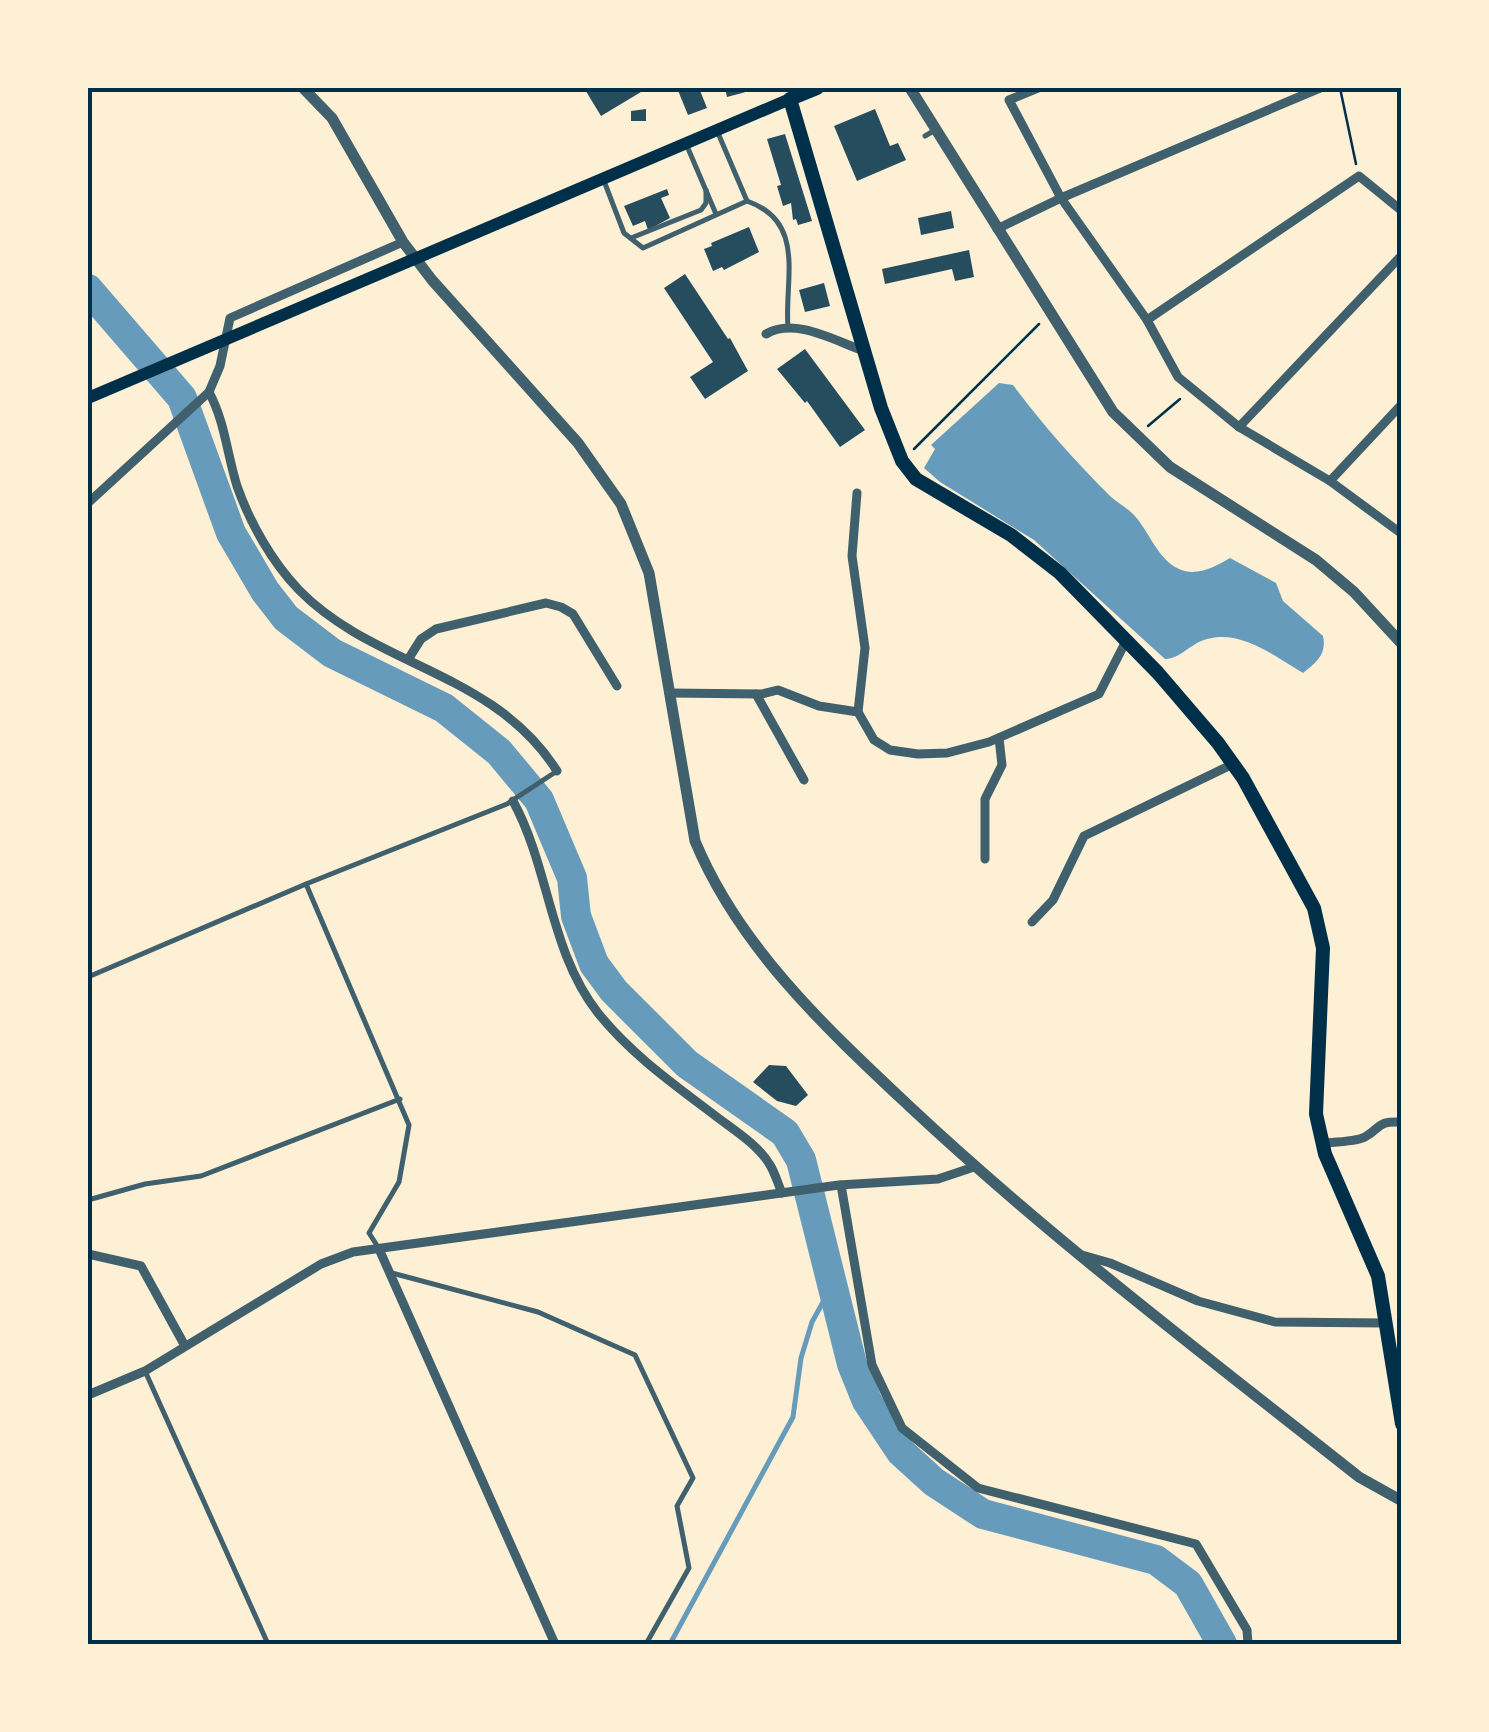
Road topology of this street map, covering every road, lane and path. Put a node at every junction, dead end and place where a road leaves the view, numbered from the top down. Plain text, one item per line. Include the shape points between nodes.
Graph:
1 (304, 88) edge
2 (816, 88) edge
3 (910, 88) edge
4 (1038, 88) edge
5 (1320, 88) edge
6 (1340, 88) edge
7 (788, 94) edge
8 (717, 130) junction
9 (686, 143) junction
10 (1359, 176) junction
11 (598, 181) junction
12 (706, 190) junction
13 (1061, 198) junction
14 (747, 201) junction
15 (1402, 211) edge
16 (716, 214) junction
17 (997, 229) junction
18 (629, 238) junction
19 (403, 242) junction
20 (1402, 254) edge
21 (1051, 312) junction
22 (1147, 320) junction
23 (788, 327) junction
24 (766, 334) dead end
25 (864, 351) junction
26 (1192, 388) junction
27 (208, 392) junction
28 (88, 398) edge
29 (1402, 404) edge
30 (1238, 426) junction
31 (1137, 435) junction
32 (919, 445) dead end
33 (1330, 481) junction
34 (857, 493) dead end
35 (88, 503) edge
36 (1402, 534) edge
37 (1126, 641) junction
38 (1402, 644) edge
39 (409, 658) junction
40 (617, 686) dead end
41 (670, 693) junction
42 (756, 694) junction
43 (858, 712) junction
44 (999, 738) junction
45 (1233, 764) junction
46 (557, 771) joint
47 (804, 780) dead end
48 (513, 800) junction
49 (986, 858) dead end
50 (306, 884) junction
51 (1032, 922) dead end
52 (88, 977) edge
53 (400, 1099) junction
54 (1402, 1122) edge
55 (1323, 1144) junction
56 (974, 1167) junction
57 (840, 1185) junction
58 (783, 1193) junction
59 (88, 1200) edge
60 (379, 1250) junction
61 (88, 1254) edge
62 (1080, 1255) junction
63 (389, 1272) junction
64 (1385, 1323) junction
65 (185, 1346) junction
66 (145, 1371) junction
67 (1399, 1393) edge
68 (88, 1395) edge
69 (1402, 1424) edge
70 (1402, 1500) edge
71 (268, 1644) edge
72 (555, 1644) edge
73 (646, 1644) edge
74 (1248, 1644) edge

1 - 19 street via 342,134
2 - 7 main road
3 - 17 street via 930,133
4 - 13 street via 1009,100
5 - 13 street
6 - 10 path
7 - 8 main road
7 - 25 main road
8 - 9 main road
8 - 14 lane
9 - 11 main road
9 - 12 lane
10 - 15 street
10 - 22 street
11 - 18 lane
11 - 28 main road
12 - 16 lane
12 - 18 lane via 701,210
13 - 17 street
13 - 22 street
14 - 16 lane
14 - 23 lane via 758,204 786,238 792,257
16 - 18 lane via 643,248
17 - 21 street
19 - 27 street via 230,318
19 - 41 street via 578,443 621,504 649,573
20 - 30 street
21 - 31 street via 1113,412
21 - 32 path
22 - 26 street via 1178,376
23 - 24 street
23 - 25 street
25 - 37 main road via 895,448 916,479 1011,534
26 - 30 street
26 - 31 path
27 - 35 street
27 - 39 street via 220,412 238,486 275,560 322,610
29 - 33 street
30 - 33 street
31 - 38 street via 1170,468 1316,560
33 - 36 street
34 - 43 street via 852,556 865,648
37 - 44 street via 1099,694
37 - 45 main road
39 - 40 street via 436,629 546,603 574,614
39 - 46 street via 490,703 543,749
41 - 42 street
41 - 56 street via 695,841 731,914 789,987
42 - 43 street via 778,690
42 - 47 street
43 - 44 street via 874,740 890,750 947,753
44 - 49 street via 1002,766 985,799
45 - 51 street via 1084,836 1052,900
45 - 55 main road via 1314,908 1323,948 1316,1114
46 - 48 lane
48 - 50 lane
48 - 58 street via 540,861 568,964 596,1010 636,1055 753,1144
50 - 52 lane
50 - 53 lane
53 - 59 lane via 201,1176
53 - 60 lane via 409,1125 398,1182 368,1233
54 - 55 street via 1385,1121 1364,1137
55 - 64 main road via 1370,1253
56 - 57 street via 938,1179
56 - 62 street
57 - 58 street
57 - 74 street via 872,1366 902,1428 978,1488 1196,1544
58 - 60 street
60 - 63 street
60 - 65 street via 320,1264
61 - 65 street via 141,1266
62 - 64 street via 1198,1301 1275,1322
62 - 70 street via 1359,1477
63 - 72 street
63 - 73 lane via 538,1312 634,1355 693,1478 677,1506 689,1568
64 - 67 main road
65 - 66 street
66 - 68 street
66 - 71 lane
67 - 69 main road

